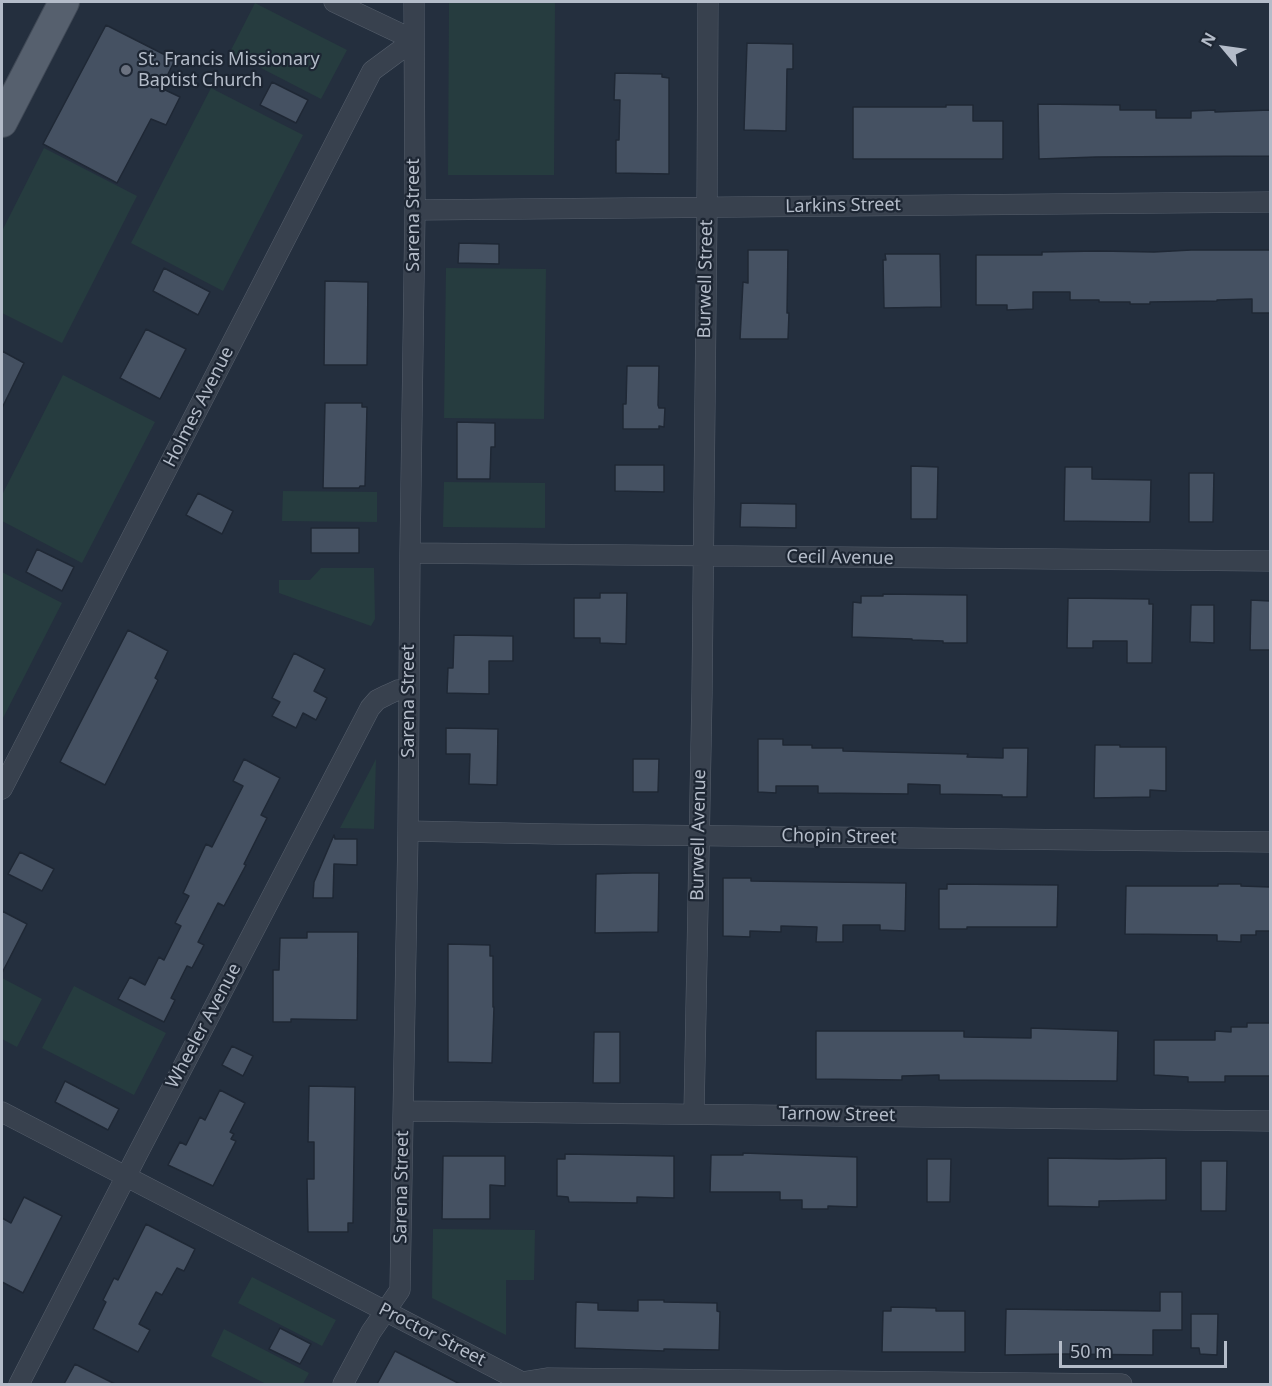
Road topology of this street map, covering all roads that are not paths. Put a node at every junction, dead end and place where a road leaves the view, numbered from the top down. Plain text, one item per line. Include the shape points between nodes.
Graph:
1 (64, 2) edge
2 (334, 2) edge
3 (414, 2) edge
4 (708, 2) edge
5 (414, 40) junction
6 (2, 122) edge
7 (1270, 202) edge
8 (708, 207) junction
9 (415, 210) junction
10 (410, 553) junction
11 (703, 556) junction
12 (1270, 561) edge
13 (409, 689) junction
14 (2, 789) edge
15 (408, 831) junction
16 (698, 836) junction
17 (1270, 842) edge
18 (404, 1111) junction
19 (2, 1112) edge
20 (694, 1113) junction
21 (1270, 1121) edge
22 (126, 1177) junction
23 (385, 1311) junction
24 (522, 1383) edge
25 (19, 1384) edge
26 (343, 1384) edge
27 (1122, 1384) edge

1 - 6 main road
2 - 5 street
3 - 5 street, Sarena Street
4 - 8 street, Burwell Street
5 - 9 street, Sarena Street
5 - 14 street, Holmes Avenue via 372,71
7 - 8 street, Larkins Street
8 - 9 street, Larkins Street
8 - 11 street, Burwell Street
9 - 10 street, Sarena Street
10 - 11 street, Cecil Avenue
10 - 13 street, Sarena Street
11 - 12 street, Cecil Avenue
11 - 16 street, Burwell Avenue
13 - 15 street, Sarena Street
13 - 22 street, Wheeler Avenue via 387,695 370,708
15 - 16 street, Chopin Street
15 - 18 street, Sarena Street
16 - 17 street, Chopin Street
16 - 20 street, Burwell Avenue
18 - 20 street, Tarnow Street
18 - 23 street, Sarena Street via 400,1290
19 - 22 street, Proctor Street
20 - 21 street, Tarnow Street
22 - 23 street, Proctor Street
22 - 25 street, Wheeler Avenue
23 - 24 street, Proctor Street
23 - 26 street, Sarena Street
24 - 27 street, Proctor Street via 547,1378

